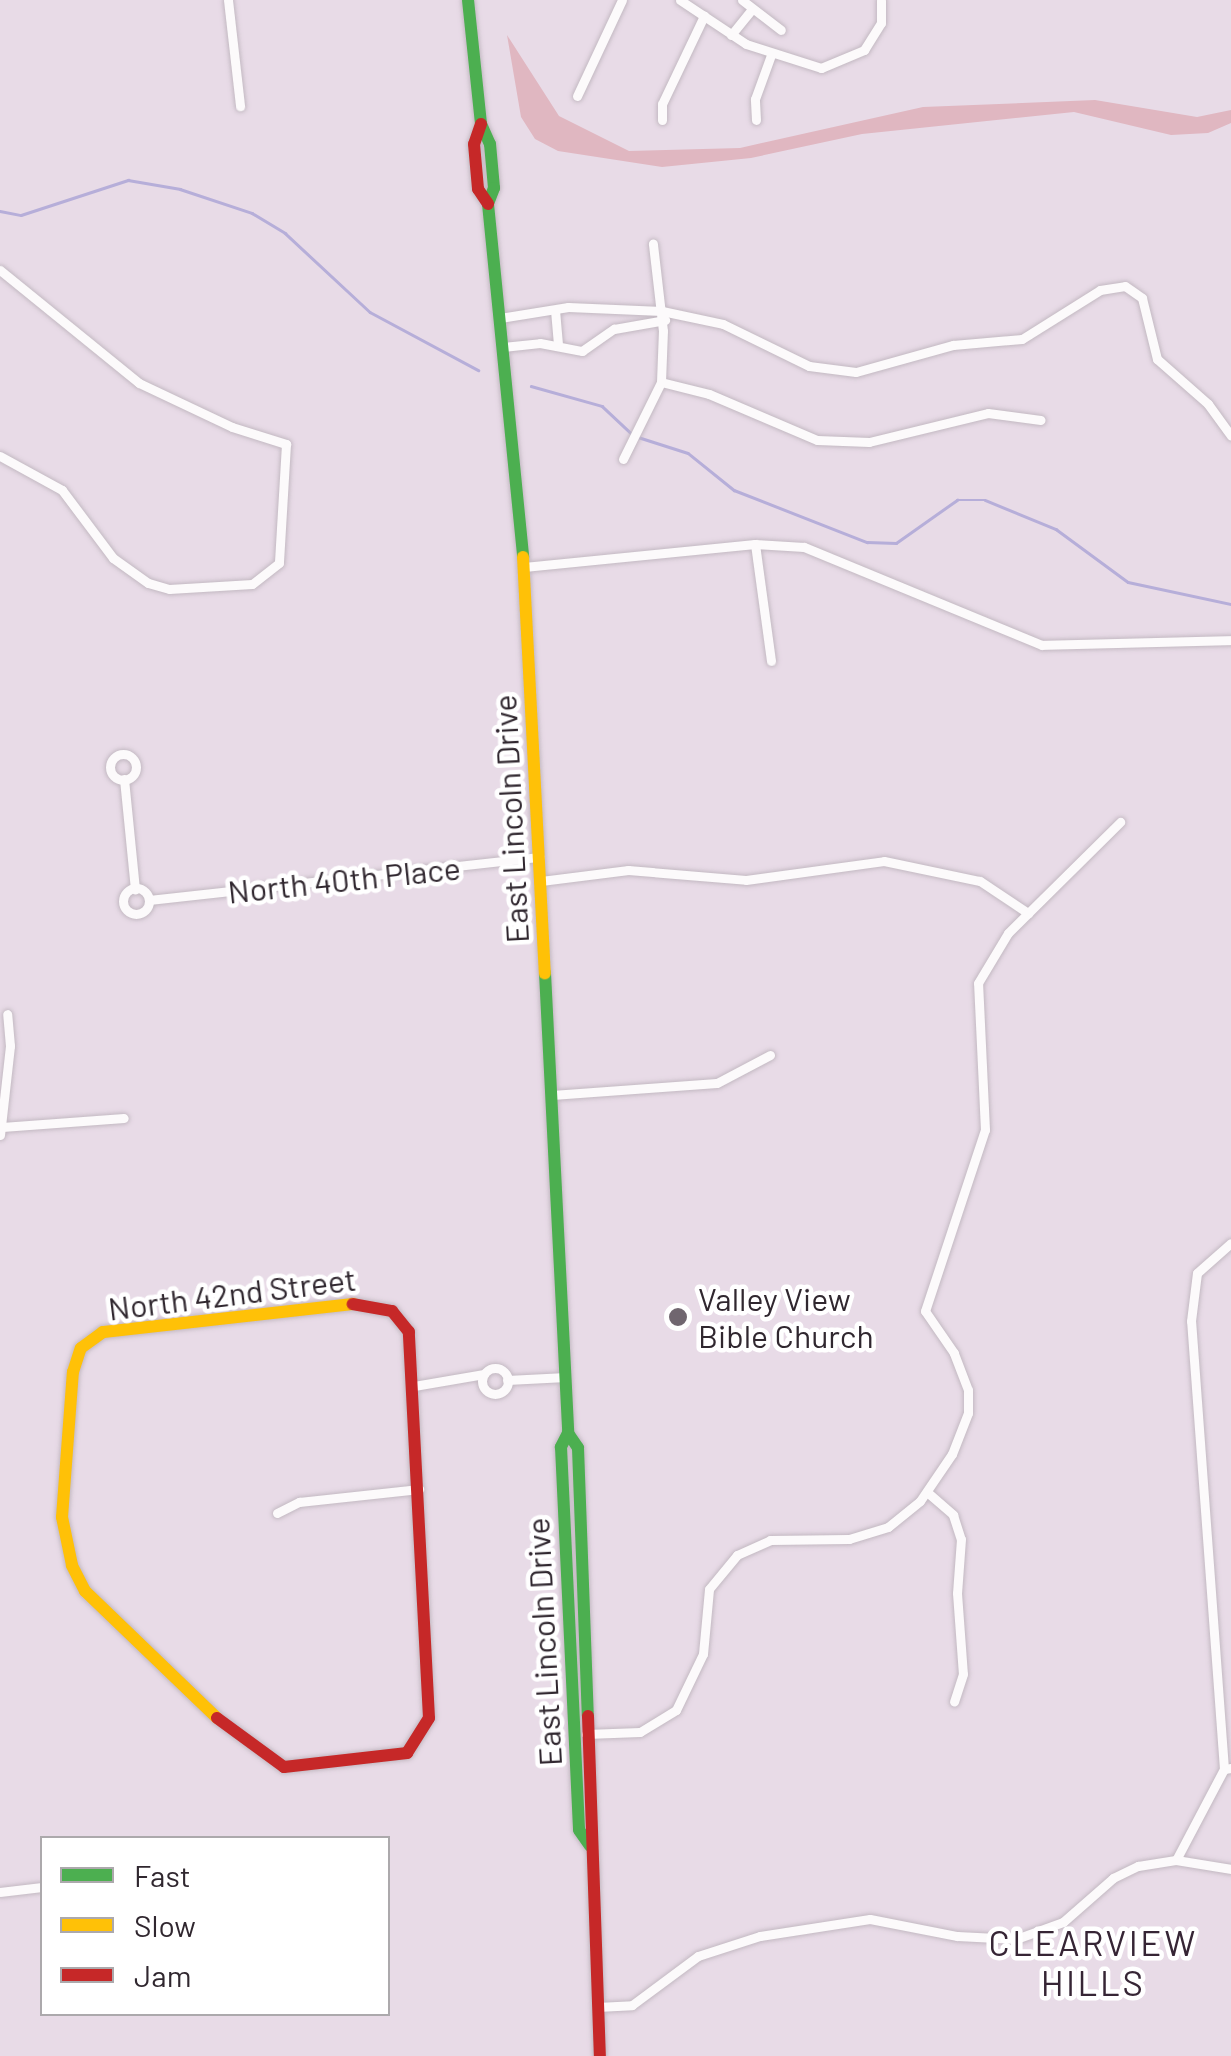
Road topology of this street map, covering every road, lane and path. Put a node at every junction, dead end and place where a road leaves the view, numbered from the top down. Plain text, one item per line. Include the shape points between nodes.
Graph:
1 (228, 0) edge
2 (468, 0) edge
3 (622, 0) edge
4 (680, 0) edge
5 (742, 0) edge
6 (881, 0) edge
7 (751, 10) junction
8 (704, 16) junction
9 (780, 30) dead end
10 (732, 35) junction
11 (772, 55) junction
12 (577, 96) dead end
13 (240, 106) dead end
14 (662, 120) dead end
15 (756, 120) dead end
16 (653, 244) dead end
17 (0, 270) edge
18 (555, 310) junction
19 (662, 316) junction
20 (500, 318) junction
21 (558, 346) junction
22 (503, 347) junction
23 (661, 382) junction
24 (1041, 420) dead end
25 (1231, 436) edge
26 (0, 456) edge
27 (623, 459) dead end
28 (755, 544) junction
29 (524, 567) junction
30 (1231, 640) edge
31 (771, 661) dead end
32 (124, 780) dead end
33 (1120, 822) dead end
34 (540, 857) junction
35 (541, 880) junction
36 (136, 889) junction
37 (149, 900) junction
38 (1028, 913) junction
39 (7, 1014) dead end
40 (770, 1055) dead end
41 (552, 1096) junction
42 (124, 1118) dead end
43 (1, 1131) edge
44 (1231, 1243) edge
45 (484, 1374) junction
46 (566, 1377) junction
47 (508, 1380) junction
48 (459, 1383) junction
49 (414, 1386) junction
50 (485, 1388) junction
51 (568, 1434) junction
52 (418, 1489) junction
53 (926, 1492) junction
54 (277, 1513) dead end
55 (954, 1702) dead end
56 (592, 1734) junction
57 (575, 1735) junction
58 (1228, 1768) edge
59 (590, 1846) junction
60 (1176, 1860) junction
61 (1231, 1869) edge
62 (40, 1887) edge
63 (0, 1892) edge
64 (597, 2007) junction
65 (600, 2056) edge

1 - 13 street
2 - 20 main road, East Lincoln Drive via 480,124 474,144 478,189 488,204
3 - 12 street
4 - 8 street
5 - 7 street
6 - 11 street via 875,36 851,59 821,68
7 - 9 street
7 - 10 street
8 - 10 street
8 - 14 street via 662,104
10 - 11 street
11 - 15 street via 755,100
16 - 19 street
17 - 26 street via 139,383 232,428 286,444 279,563 252,584 169,589 132,574 62,490
18 - 19 street
18 - 20 street
18 - 21 street
19 - 21 street via 614,328 582,351
19 - 23 street
19 - 25 street via 722,324 809,366 856,372 953,345 1022,339 1100,290 1125,286 1142,298 1157,359 1208,404
20 - 22 main road, East Lincoln Drive
21 - 22 street
22 - 29 main road, East Lincoln Drive
23 - 24 street via 709,394 818,440 869,442 988,414
23 - 27 street
28 - 29 street
28 - 30 street via 834,555 1042,645
28 - 31 street
29 - 34 main road, East Lincoln Drive
32 - 36 street
33 - 38 street
34 - 35 main road, East Lincoln Drive
34 - 37 street, North 40th Place
35 - 38 street via 628,870 746,880 884,862 980,881
35 - 41 main road, East Lincoln Drive
36 - 37 street
36 - 37 street via 125,896 128,911 140,914
38 - 53 street via 988,961 976,994 985,1130 925,1311 962,1370 968,1413 952,1454
39 - 43 street
40 - 41 street via 717,1083
41 - 46 main road, East Lincoln Drive
42 - 43 street
44 - 58 street via 1197,1273 1191,1321
45 - 47 street via 498,1369
45 - 48 street
45 - 50 street
46 - 47 street
46 - 51 main road, East Lincoln Drive
47 - 50 street via 501,1392
48 - 49 street
48 - 50 street
49 - 52 main road
49 - 52 main road, North 42nd Street via 409,1332 392,1311 354,1304 112,1330 81,1348 73,1372 62,1517 85,1591 266,1760 305,1768 385,1758 407,1752 421,1738 429,1718
51 - 56 main road, East Lincoln Drive via 578,1448
51 - 57 main road, East Lincoln Drive via 561,1448
52 - 54 street via 299,1502
53 - 55 street via 953,1515 961,1539 963,1674
53 - 56 street via 905,1514 867,1536 770,1540 736,1555 709,1588 704,1654 676,1710 640,1732
56 - 57 street
56 - 59 main road, East Lincoln Drive via 596,1829
57 - 59 main road, East Lincoln Drive via 579,1830
58 - 60 street
59 - 64 main road, East Lincoln Drive
60 - 61 street
60 - 64 street via 1121,1873 1073,1916 1040,1933 985,1939 886,1920 822,1924 714,1949 638,2002
62 - 63 street
64 - 65 main road, East Lincoln Drive

